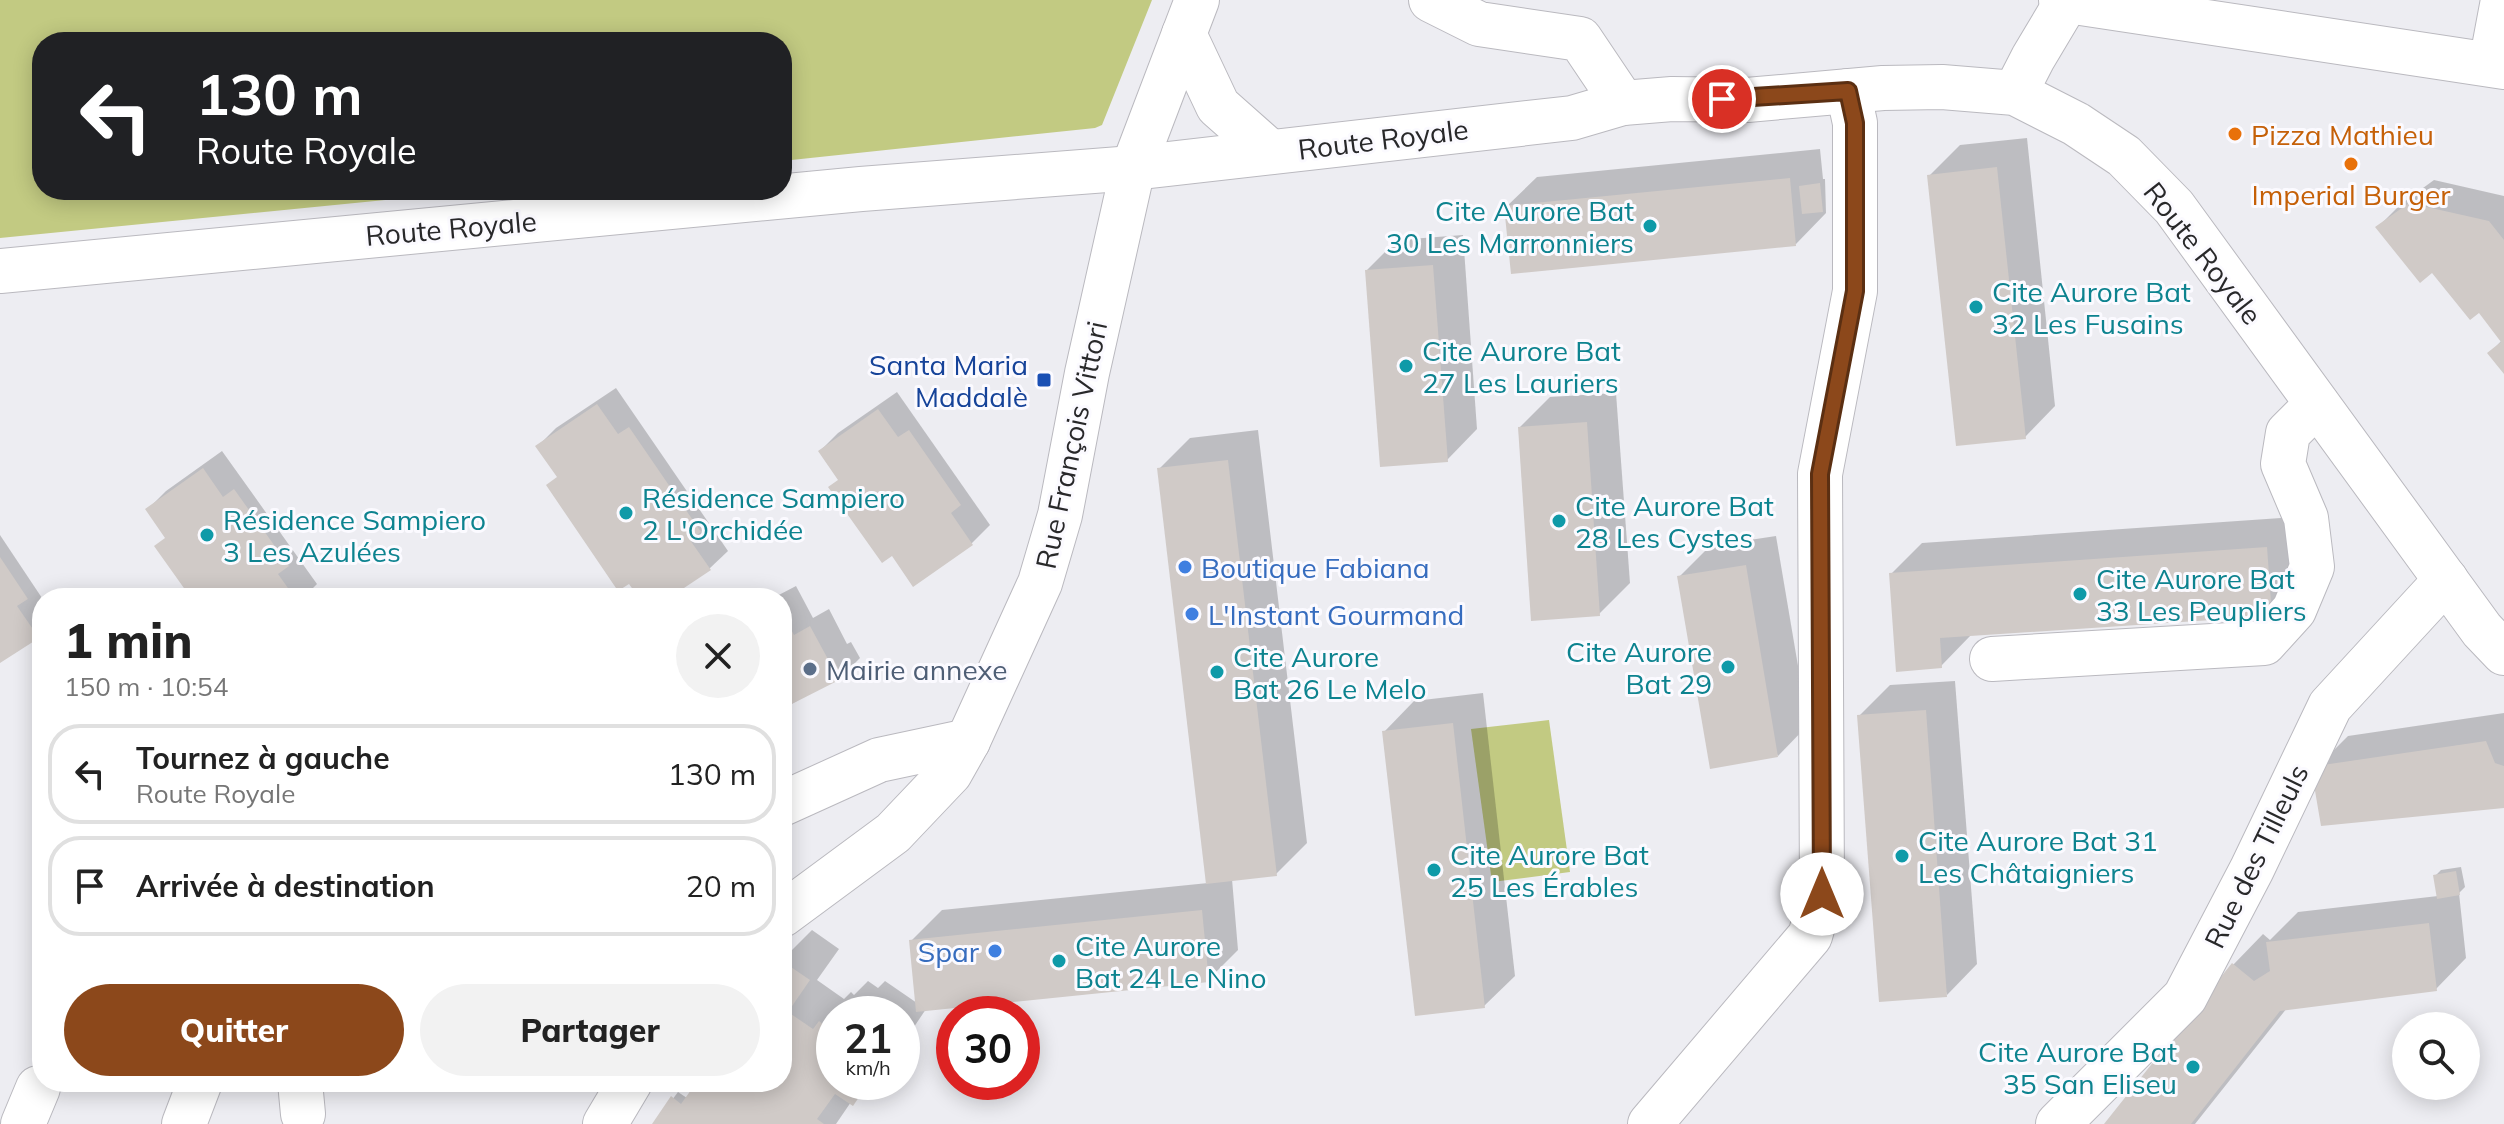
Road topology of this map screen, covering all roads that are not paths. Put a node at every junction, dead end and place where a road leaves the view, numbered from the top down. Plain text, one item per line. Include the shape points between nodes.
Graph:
1 (1431, 0) edge
2 (2503, 0) edge
3 (2064, 1) edge
4 (1190, 17) edge
5 (2497, 66) edge
6 (1848, 91) junction
7 (2015, 93) junction
8 (1623, 103) junction
9 (1270, 152) junction
10 (1133, 168) junction
11 (792, 196) edge
12 (750, 200) edge
13 (0, 271) edge
14 (2317, 404) junction
15 (2446, 580) junction
16 (2504, 653) edge
17 (1992, 659) dead end
18 (968, 741) junction
19 (792, 799) edge
20 (792, 908) edge
21 (196, 1092) edge
22 (624, 1092) edge
23 (184, 1124) edge
24 (605, 1124) edge
25 (1650, 1124) edge
26 (2058, 1124) edge

1 - 8 street via 1479,24 1580,39
2 - 5 street
3 - 5 street
3 - 7 street
4 - 9 street via 1218,106
4 - 10 street, Rue François Vittori
6 - 7 street, Route Royale via 1942,87
6 - 8 street, Route Royale
6 - 25 street via 1855,123 1855,291 1820,474 1822,894 1810,936
7 - 14 street, Route Royale via 2076,124 2144,176 2174,207
8 - 9 street, Route Royale via 1572,118
9 - 10 street, Route Royale
10 - 11 street, Route Royale
10 - 18 street, Rue François Vittori via 1060,515 1040,583
12 - 13 street, Route Royale
14 - 15 street, Route Royale
14 - 17 street via 2288,433 2283,464 2306,518 2312,567 2294,610 2264,643
15 - 16 street, Route Royale
15 - 26 street, Rue des Tilleuls via 2330,706 2185,997
18 - 19 street via 879,760
18 - 20 street, Rue François Vittori via 950,773 893,833
21 - 23 street
22 - 24 street

